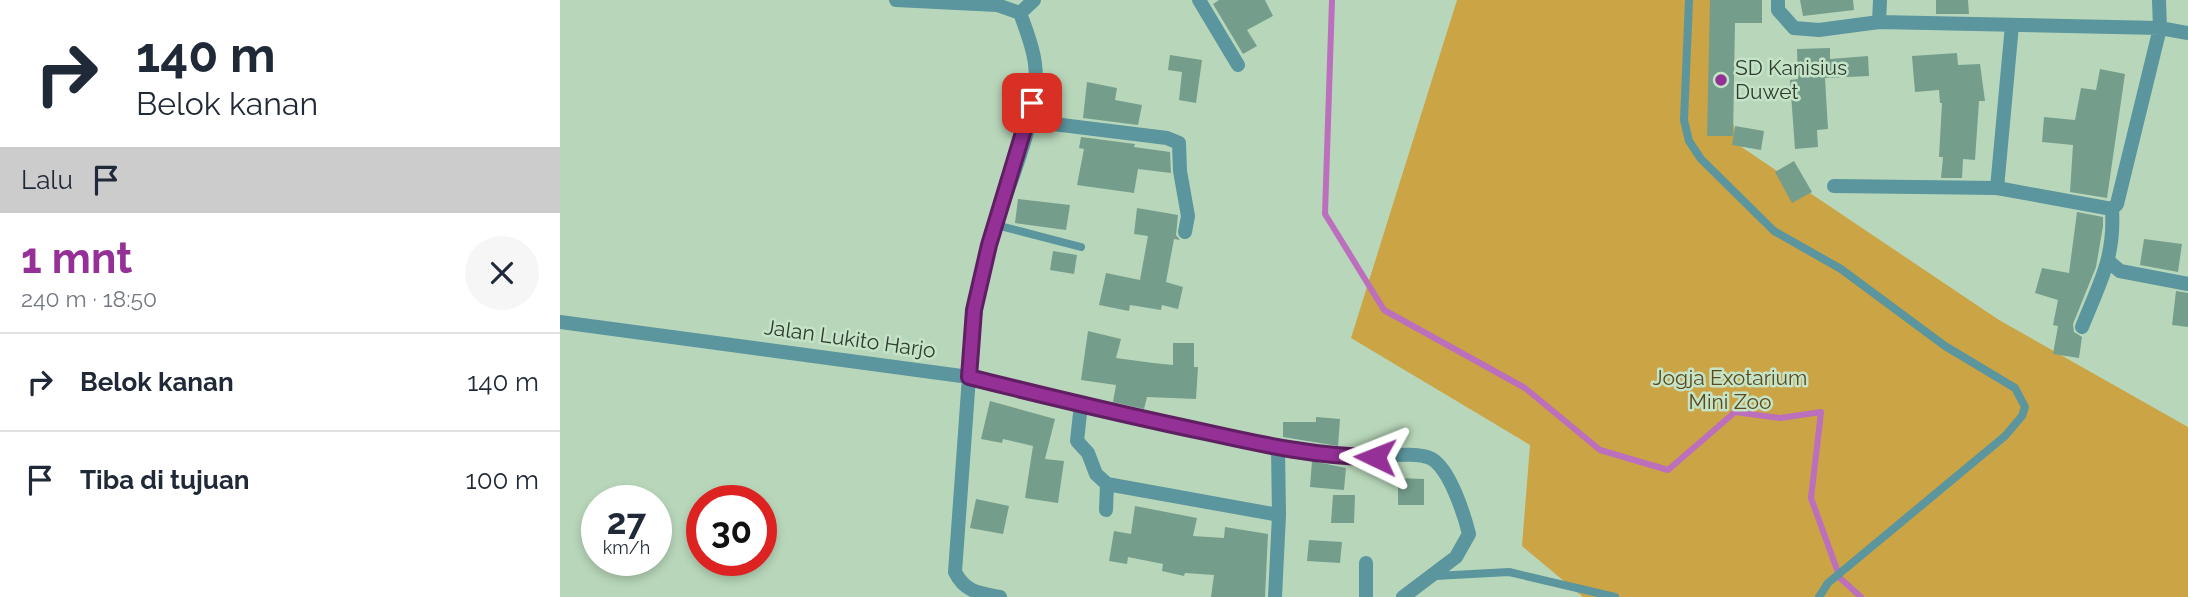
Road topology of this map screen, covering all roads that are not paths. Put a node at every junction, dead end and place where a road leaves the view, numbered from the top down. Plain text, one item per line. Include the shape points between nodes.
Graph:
1 (896, 0) edge
2 (1034, 0) edge
3 (1199, 0) edge
4 (1689, 0) edge
5 (1778, 0) edge
6 (1880, 0) edge
7 (2159, 0) edge
8 (931, 1) edge
9 (1020, 13) junction
10 (1879, 22) junction
11 (2012, 25) junction
12 (2160, 28) junction
13 (2188, 33) edge
14 (1238, 65) dead end
15 (1029, 121) junction
16 (1834, 186) dead end
17 (1997, 188) junction
18 (2112, 209) junction
19 (996, 225) junction
20 (1185, 232) dead end
21 (1081, 247) dead end
22 (2109, 261) junction
23 (2188, 284) edge
24 (560, 323) edge
25 (2082, 327) dead end
26 (969, 377) junction
27 (1081, 404) junction
28 (1278, 448) junction
29 (1107, 484) junction
30 (1106, 510) dead end
31 (1279, 516) junction
32 (1366, 563) dead end
33 (1429, 576) junction
34 (1000, 597) edge
35 (1275, 597) edge
36 (1366, 597) edge
37 (1403, 597) edge
38 (1615, 597) edge
39 (1819, 597) edge

1 - 8 street
2 - 9 street
3 - 14 street
4 - 39 lane via 1684,120 1689,141 1701,159 1774,231 1841,269 1945,346 2015,388 2025,407 2005,436 1828,583
5 - 10 street via 1778,10 1794,28 1819,30
6 - 10 street
7 - 12 street
8 - 9 street via 997,5
9 - 15 street via 1035,66
10 - 11 street
11 - 12 street
11 - 17 street
12 - 13 street
12 - 18 street via 2117,204
15 - 19 street
15 - 20 street via 1179,143 1188,216
16 - 17 street
17 - 18 street
18 - 22 street via 2114,240
19 - 21 lane
19 - 26 street via 974,310
22 - 23 street via 2120,271
22 - 25 street
24 - 26 street, Jalan Lukito Harjo
26 - 27 street, Jalan Lukito Harjo
26 - 34 street via 956,572 962,585
27 - 28 street, Jalan Lukito Harjo
27 - 29 street via 1077,441
28 - 31 street
28 - 33 street, Jalan Lukito Harjo via 1350,457 1416,455 1435,461 1450,479 1469,534 1456,557
29 - 30 street
29 - 31 street
31 - 35 street
32 - 36 street
33 - 37 street, Jalan Lukito Harjo
33 - 38 lane via 1509,572

